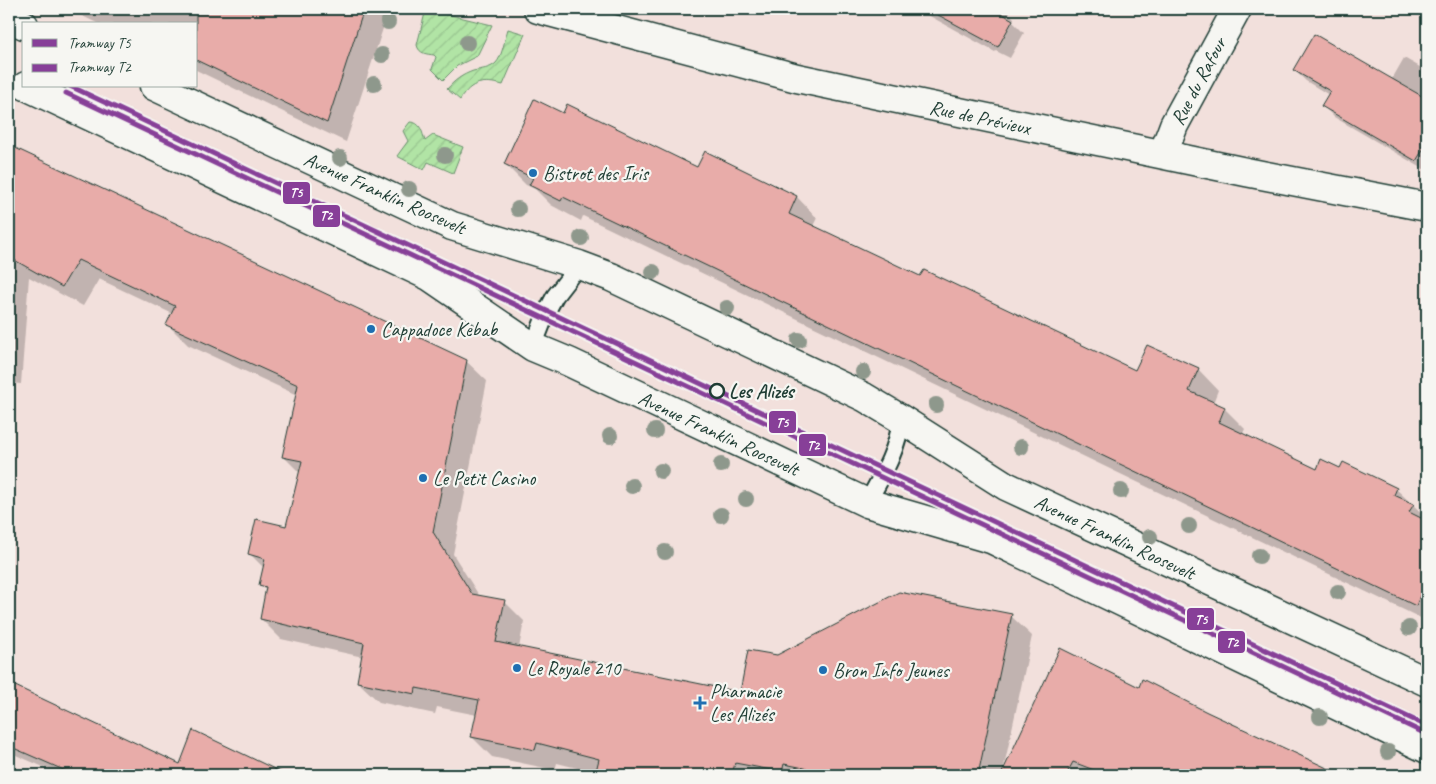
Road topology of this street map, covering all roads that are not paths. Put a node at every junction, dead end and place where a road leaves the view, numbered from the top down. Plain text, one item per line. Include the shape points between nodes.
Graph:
1 (538, 9) edge
2 (1237, 9) edge
3 (9, 18) edge
4 (22, 25) edge
5 (9, 78) edge
6 (22, 84) edge
7 (29, 88) edge
8 (158, 88) edge
9 (1163, 154) junction
10 (1427, 207) edge
11 (579, 265) junction
12 (533, 347) junction
13 (901, 419) junction
14 (867, 503) junction
15 (1427, 682) edge
16 (1427, 749) edge

1 - 9 main road, Rue de Prévieux via 797,78
2 - 9 main road, Rue du Rafour via 1174,125
3 - 4 main road
5 - 6 main road, Avenue Franklin Roosevelt
7 - 12 main road, Avenue Franklin Roosevelt via 429,276
8 - 11 main road, Avenue Franklin Roosevelt via 452,226
9 - 10 main road, Rue de Prévieux
11 - 12 lane via 555,296
11 - 13 main road, Avenue Franklin Roosevelt via 611,277 864,397
12 - 14 main road, Avenue Franklin Roosevelt
13 - 14 lane via 892,454
13 - 15 main road, Avenue Franklin Roosevelt via 1006,486
14 - 16 main road, Avenue Franklin Roosevelt via 991,539

